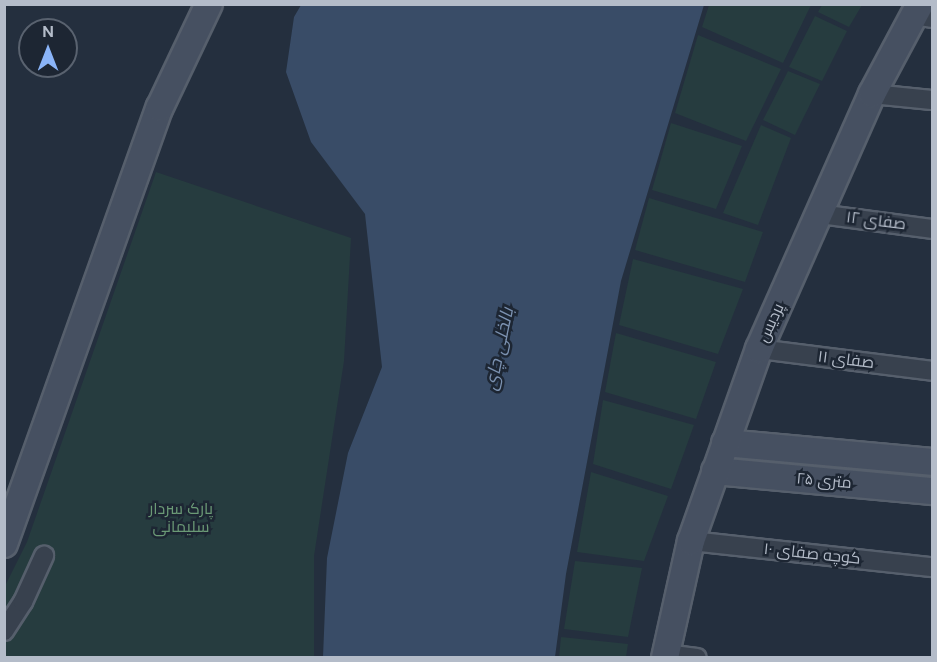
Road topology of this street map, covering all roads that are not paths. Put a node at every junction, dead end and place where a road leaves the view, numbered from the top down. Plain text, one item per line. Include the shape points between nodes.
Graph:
1 (209, 4) edge
2 (922, 13) edge
3 (872, 94) junction
4 (933, 100) edge
5 (820, 214) junction
6 (933, 229) edge
7 (759, 349) junction
8 (933, 371) edge
9 (725, 443) junction
10 (933, 462) edge
11 (715, 471) junction
12 (933, 491) edge
13 (691, 541) junction
14 (4, 544) edge
15 (44, 556) dead end
16 (933, 567) edge
17 (4, 631) edge
18 (665, 656) edge
19 (697, 657) edge

1 - 14 street via 160,107
2 - 3 street, پردیس
3 - 4 street
3 - 5 street, پردیس
5 - 6 street, صفای ۱۲
5 - 7 street, پردیس
7 - 8 street, صفای ۱۱
7 - 9 street, پردیس
9 - 10 street, ۲۵ متری
9 - 11 street, پردیس
11 - 12 street, ۲۵ متری
11 - 13 street, پردیس
13 - 16 street, کوچه صفای ۱۰
13 - 18 street, پردیس
15 - 17 street via 23,602
18 - 19 street

